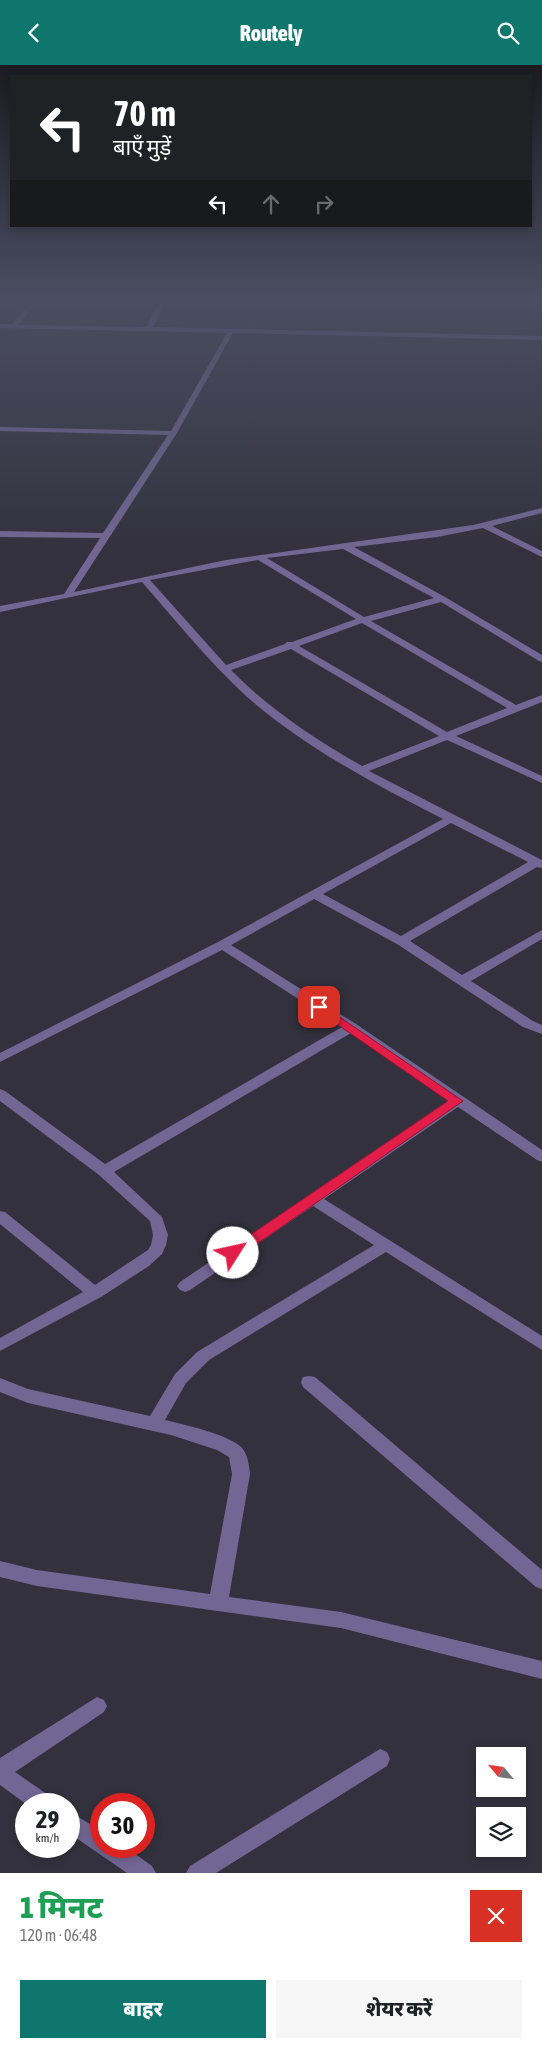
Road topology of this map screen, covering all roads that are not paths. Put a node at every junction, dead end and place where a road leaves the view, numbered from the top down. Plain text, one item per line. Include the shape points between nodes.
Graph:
1 (202, 382) edge
2 (0, 429) edge
3 (174, 433) junction
4 (542, 510) edge
5 (483, 525) junction
6 (0, 534) edge
7 (106, 536) junction
8 (345, 547) junction
9 (542, 554) edge
10 (259, 557) junction
11 (145, 580) junction
12 (67, 596) junction
13 (442, 599) junction
14 (0, 609) edge
15 (363, 620) junction
16 (290, 644) junction
17 (542, 659) edge
18 (224, 669) junction
19 (542, 698) edge
20 (516, 709) junction
21 (445, 735) junction
22 (359, 771) junction
23 (542, 780) edge
24 (452, 818) junction
25 (540, 864) edge
26 (315, 895) junction
27 (542, 934) edge
28 (401, 941) junction
29 (222, 945) junction
30 (462, 981) junction
31 (351, 1027) junction
32 (542, 1030) edge
33 (0, 1058) edge
34 (0, 1094) edge
35 (457, 1101) junction
36 (542, 1157) edge
37 (104, 1171) junction
38 (313, 1199) junction
39 (0, 1216) edge
40 (386, 1245) junction
41 (185, 1286) dead end
42 (95, 1293) junction
43 (542, 1343) edge
44 (0, 1345) edge
45 (310, 1382) dead end
46 (0, 1384) edge
47 (154, 1424) junction
48 (0, 1569) edge
49 (542, 1581) edge
50 (218, 1604) junction
51 (542, 1670) edge
52 (97, 1706) dead end
53 (380, 1759) dead end
54 (0, 1772) edge
55 (29, 1793) edge
56 (123, 1858) edge
57 (145, 1873) edge
58 (197, 1873) edge

1 - 3 street
2 - 3 street
3 - 7 street
4 - 5 street
5 - 8 street
5 - 9 street
6 - 7 street
7 - 12 street
8 - 10 street
8 - 13 street
10 - 11 street
10 - 15 street
11 - 12 street
11 - 18 street
12 - 14 street
13 - 15 street
13 - 17 street
15 - 16 street
15 - 20 street
16 - 18 street
16 - 21 street
18 - 22 street via 267,708
19 - 20 street
20 - 21 street
21 - 22 street
21 - 23 street
22 - 24 street
24 - 25 street
24 - 26 street
25 - 28 street
26 - 28 street
26 - 29 street
27 - 30 street
28 - 30 street
29 - 31 street
29 - 33 street
30 - 32 street
31 - 35 street
31 - 37 street
34 - 37 street
35 - 36 street
35 - 38 street
37 - 42 street via 154,1215 160,1225 160,1236 153,1255
38 - 40 street
38 - 41 street
39 - 42 street
40 - 43 street
40 - 47 street via 202,1356 178,1381
42 - 44 street
45 - 49 street
46 - 47 street via 28,1396
47 - 50 street via 224,1444 240,1461 241,1474
48 - 50 street via 37,1578
50 - 51 street via 342,1621
52 - 54 street
53 - 58 street
54 - 55 street
56 - 57 street

